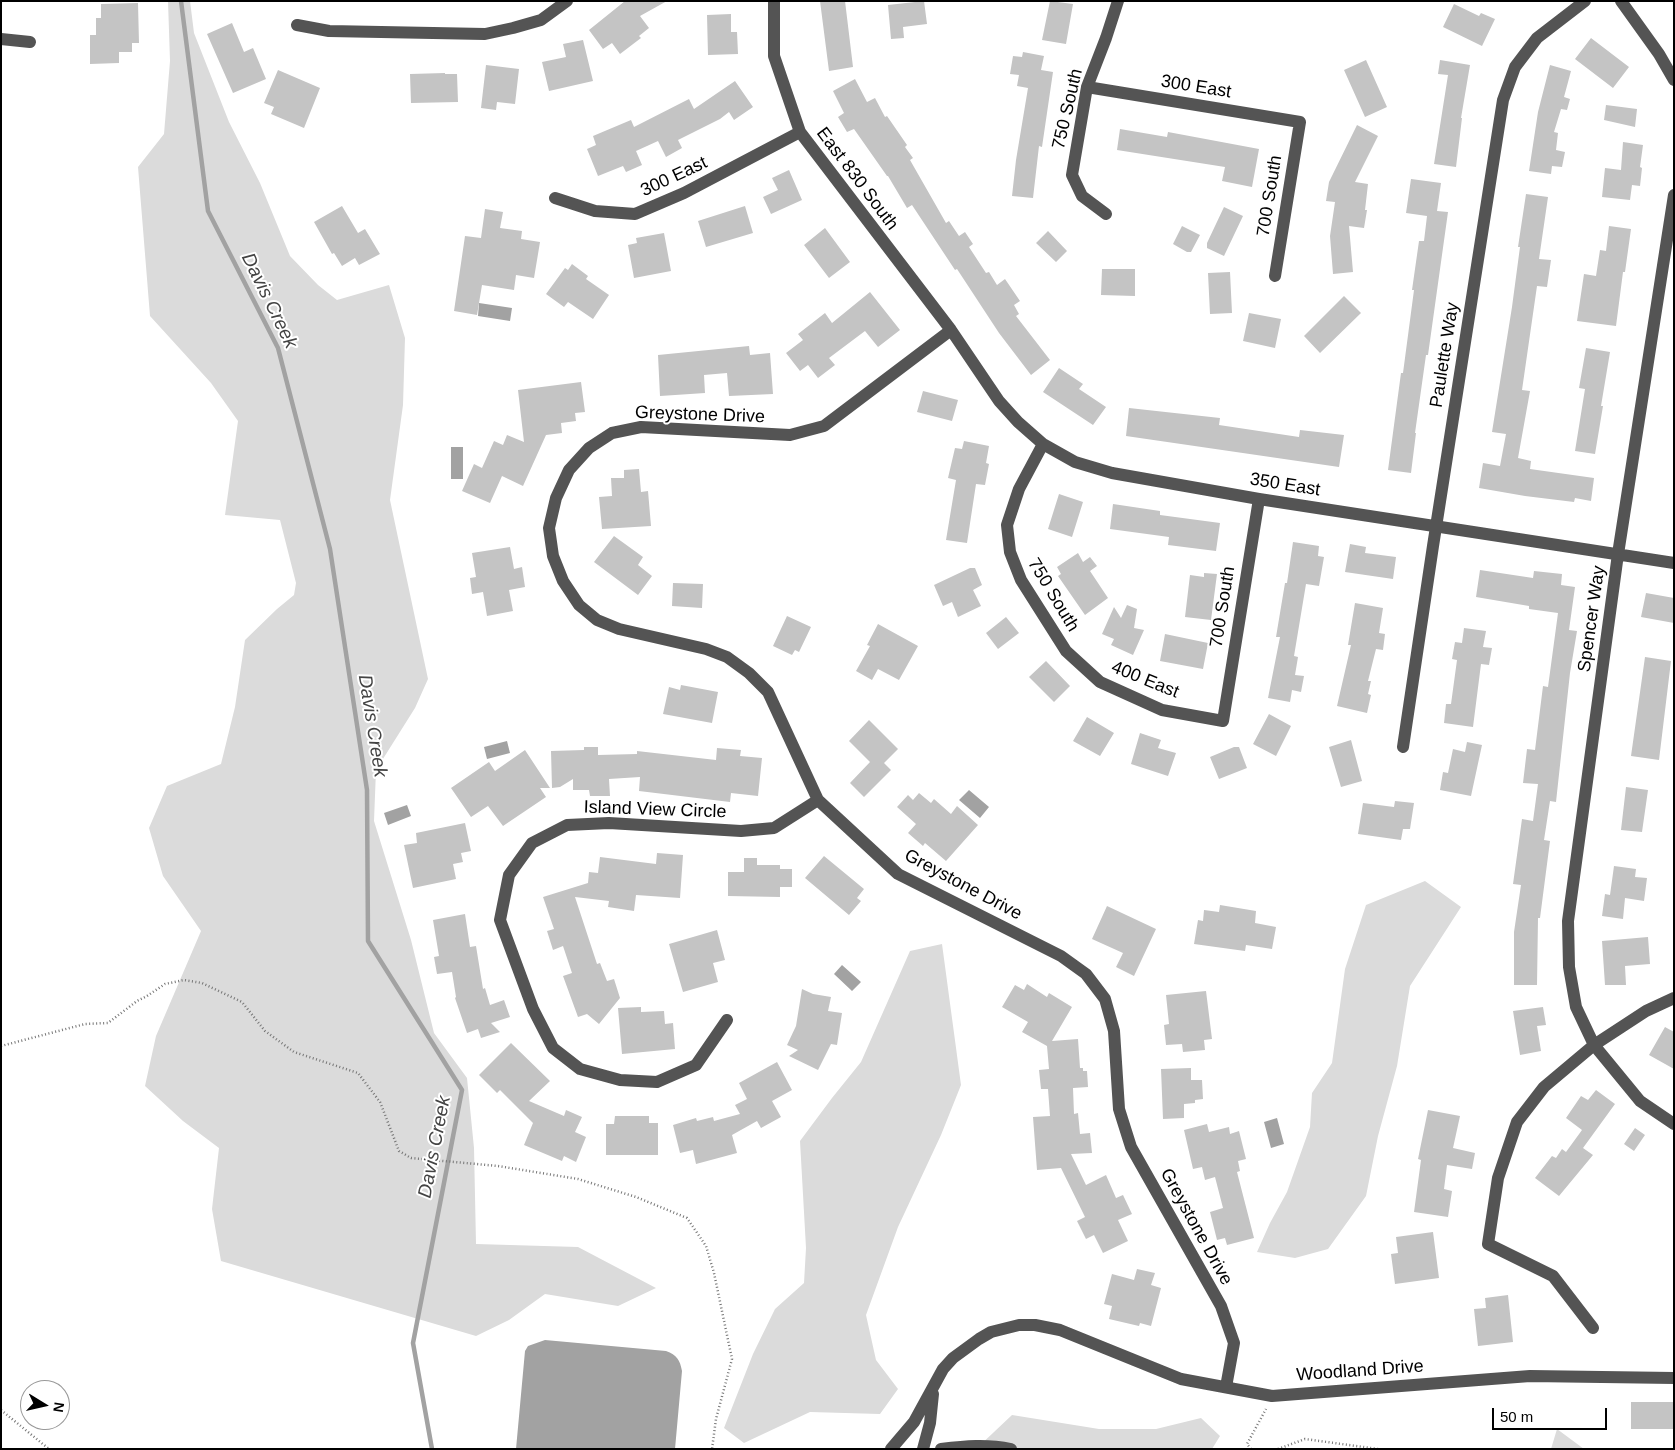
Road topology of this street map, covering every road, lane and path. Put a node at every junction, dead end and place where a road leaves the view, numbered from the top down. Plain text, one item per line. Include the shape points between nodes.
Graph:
1 (567, 1) edge
2 (774, 1) edge
3 (1118, 1) edge
4 (1585, 1) edge
5 (1621, 1) edge
6 (297, 25) dead end
7 (1, 39) edge
8 (30, 42) dead end
9 (1674, 80) edge
10 (1086, 87) junction
11 (1300, 122) joint
12 (800, 132) junction
13 (1674, 195) edge
14 (555, 198) dead end
15 (1106, 214) dead end
16 (1275, 276) dead end
17 (950, 330) junction
18 (1042, 444) junction
19 (1259, 499) junction
20 (1436, 525) junction
21 (1618, 554) junction
22 (1674, 563) edge
23 (1066, 651) joint
24 (1223, 721) joint
25 (1403, 747) dead end
26 (818, 800) junction
27 (1674, 998) edge
28 (727, 1020) dead end
29 (1594, 1045) junction
30 (1, 1046) edge
31 (1674, 1124) edge
32 (1593, 1328) dead end
33 (1674, 1378) edge
34 (934, 1386) junction
35 (1226, 1387) junction
36 (1272, 1396) junction
37 (1, 1410) edge
38 (49, 1449) edge
39 (712, 1449) edge
40 (891, 1449) edge
41 (923, 1449) edge
42 (941, 1449) edge
43 (1011, 1449) edge
44 (1251, 1449) edge
45 (1278, 1449) edge
46 (1378, 1449) edge

1 - 6 street via 541,20 485,34 329,31
2 - 12 street, East 830 South via 774,56
3 - 10 street, 750 South
4 - 20 street, Paulette Way via 1537,38 1515,67 1503,100
5 - 9 street
7 - 8 street
10 - 11 street, 300 East
10 - 15 street, 750 South via 1072,175 1082,196
11 - 16 street, 700 South
12 - 14 street, 300 East via 684,193 636,214 595,211
12 - 17 street, East 830 South
13 - 21 street, Spencer Way
17 - 18 street, 350 East via 999,401
17 - 26 street, Greystone Drive via 824,426 790,436 642,427 612,433 589,448 569,470 556,498 549,528 553,556 563,581 579,605 597,620 619,629 706,649 727,657 749,673 768,692
18 - 19 street, 350 East via 1075,462 1112,473
18 - 23 street, 750 South via 1019,489 1007,525 1010,552 1021,580
19 - 20 street, 350 East
19 - 24 street, 700 South
20 - 21 street, 350 East
20 - 25 street, Paulette Way
21 - 22 street, 350 East
21 - 29 street, Spencer Way via 1568,921 1569,967 1576,1008
23 - 24 street, 400 East via 1100,682 1153,706
26 - 28 street, Island View Circle via 774,828 766,829 741,831 610,823 567,825 532,843 509,875 500,920 533,1009 553,1048 580,1069 620,1080 657,1082 696,1065
26 - 35 street, Greystone Drive via 898,874 1061,956 1086,974 1105,999 1114,1031 1119,1109 1131,1147 1221,1306 1234,1343
27 - 29 street via 1646,1011
29 - 31 street, Spencer Way via 1640,1101
29 - 32 street via 1544,1087 1518,1122 1498,1178 1488,1244 1553,1276
30 - 39 path via 85,1024 108,1023 165,984 184,980 202,983 242,1002 265,1031 294,1052 358,1073 380,1102 399,1151 411,1158 498,1166 578,1179 687,1218 706,1246 732,1359 716,1419
33 - 36 street, Woodland Drive via 1530,1376
34 - 35 street, Woodland Drive via 952,1358 979,1339 1019,1325 1036,1325 1060,1330 1181,1379
34 - 40 street, Woodland Drive via 914,1422
34 - 41 street
35 - 36 street, Woodland Drive
36 - 44 path via 1247,1444
37 - 38 path
42 - 43 street via 975,1445
45 - 46 path via 1305,1439

